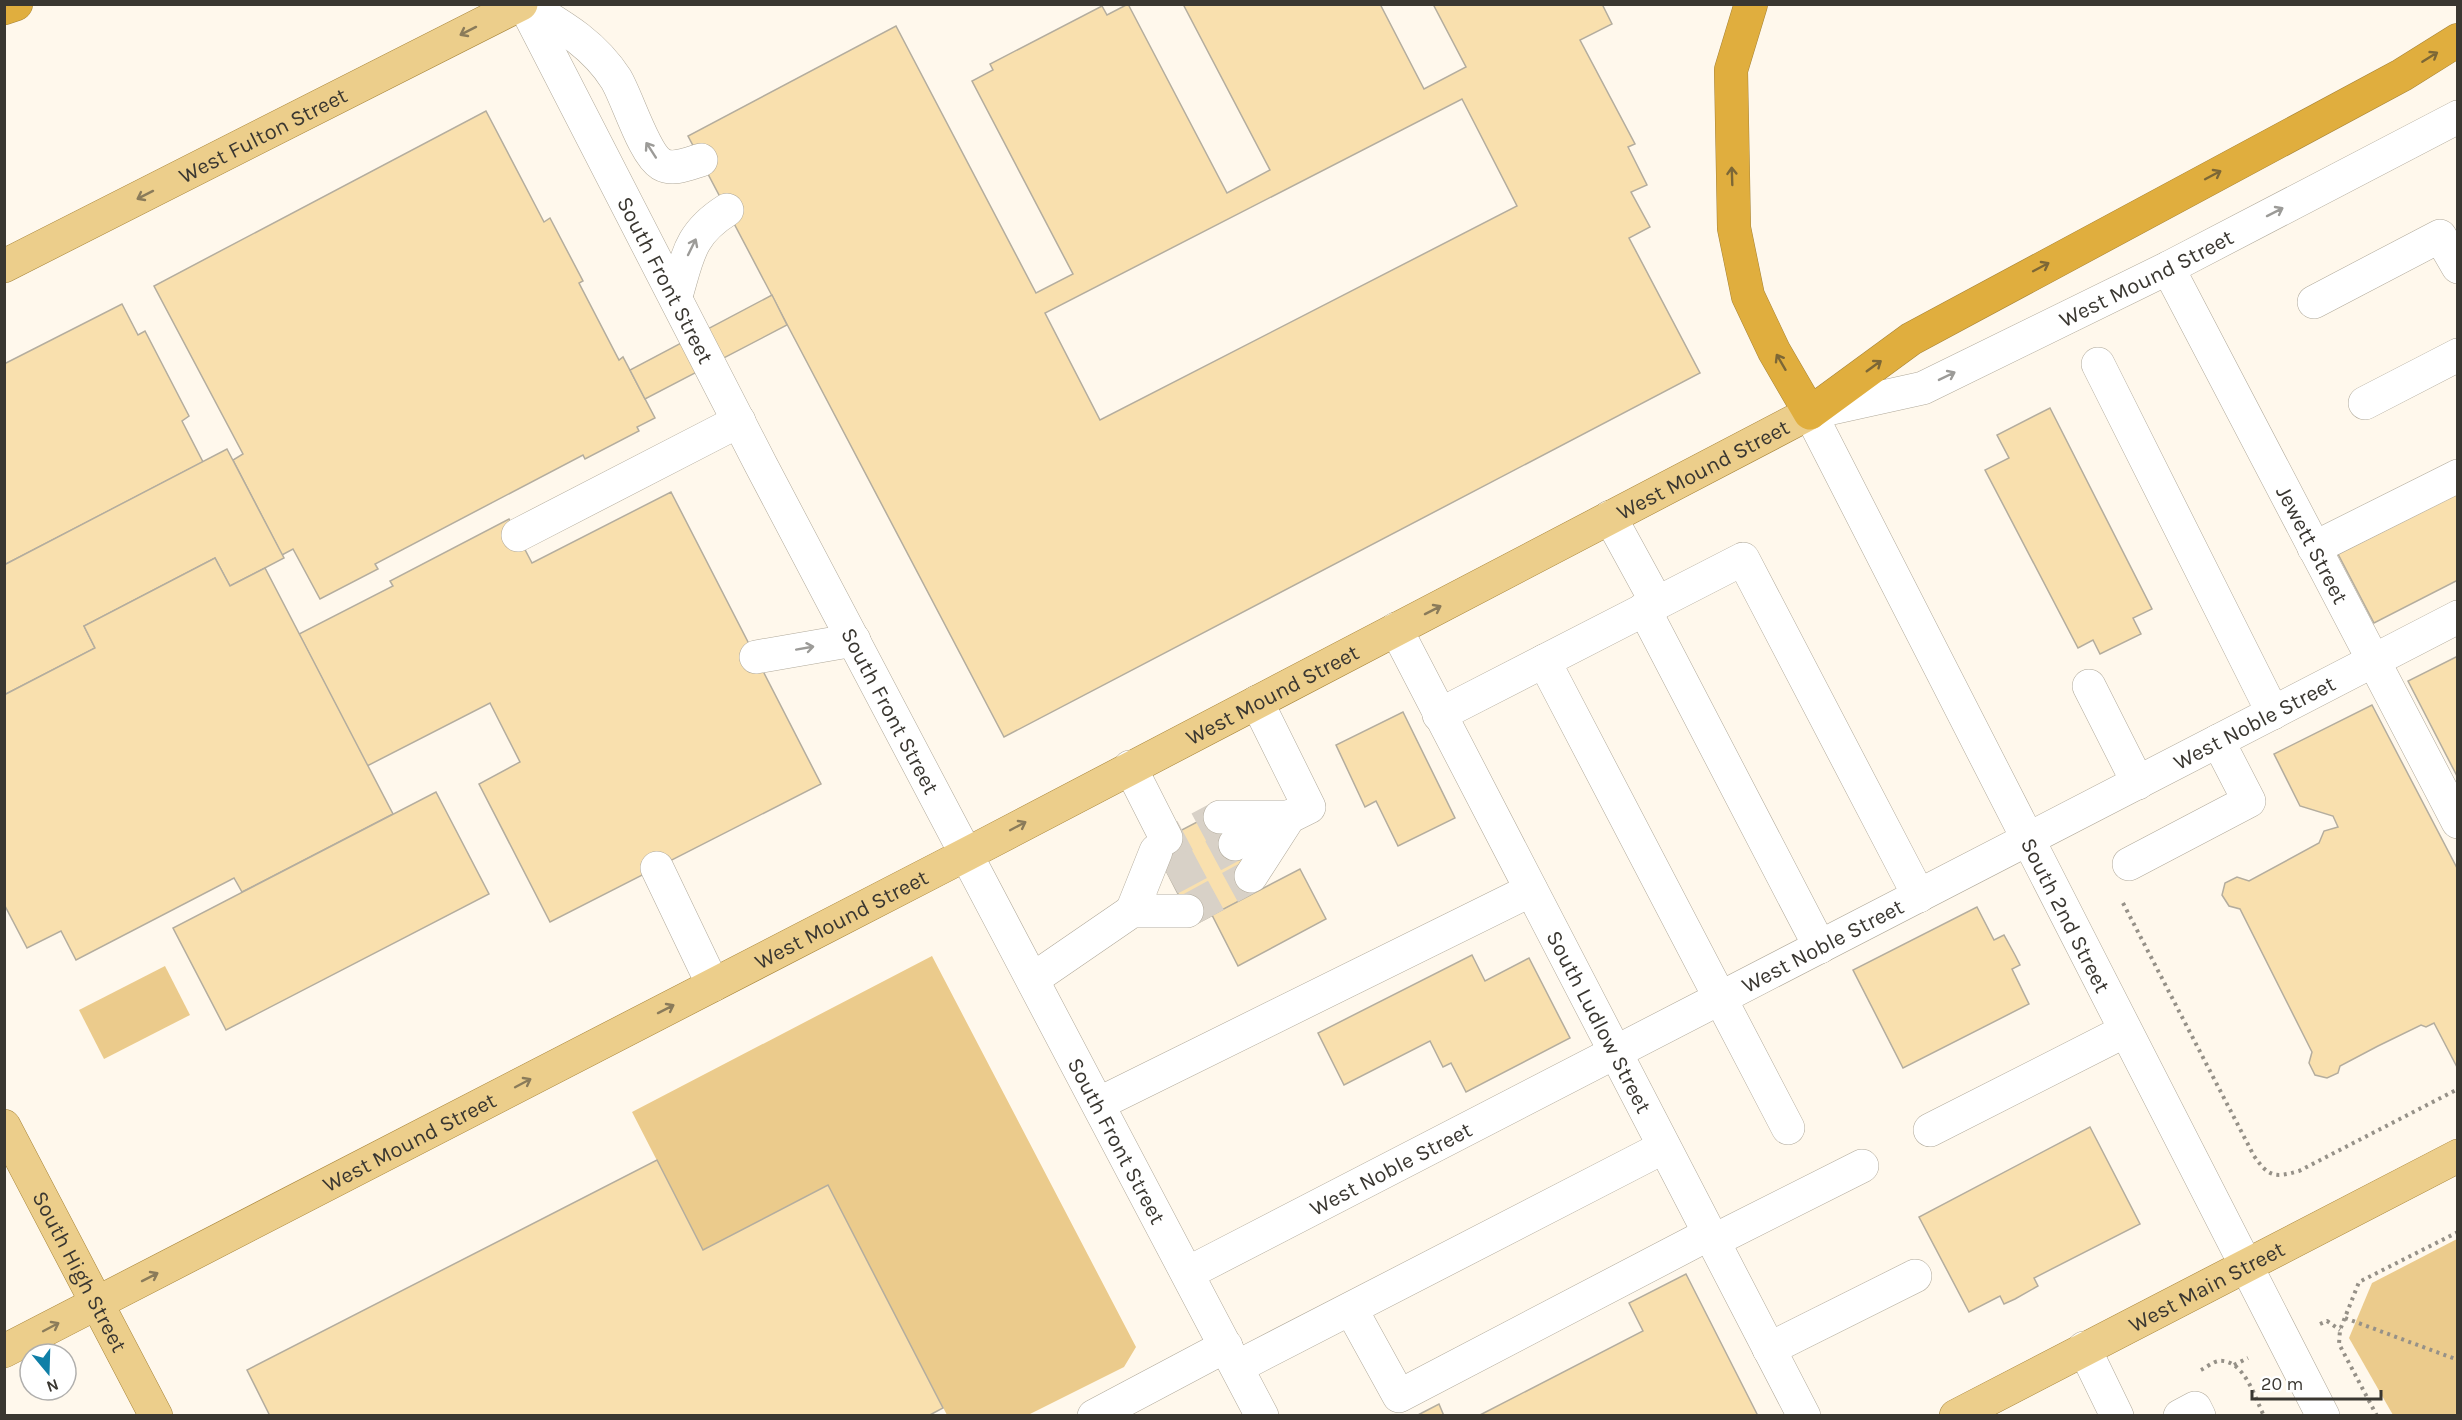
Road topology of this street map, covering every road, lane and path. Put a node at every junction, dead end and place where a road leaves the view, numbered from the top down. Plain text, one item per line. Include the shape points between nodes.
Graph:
1 (16, 4) edge
2 (523, 4) edge
3 (1751, 4) edge
4 (4, 8) edge
5 (2457, 40) edge
6 (2457, 117) edge
7 (701, 160) dead end
8 (727, 210) dead end
9 (4, 266) edge
10 (2457, 267) edge
11 (2168, 268) junction
12 (676, 296) junction
13 (2314, 302) dead end
14 (2457, 355) edge
15 (2098, 364) dead end
16 (2365, 402) dead end
17 (1810, 413) junction
18 (739, 421) junction
19 (2457, 476) edge
20 (1610, 517) junction
21 (518, 535) dead end
22 (2314, 548) junction
23 (1651, 606) junction
24 (2457, 617) edge
25 (1396, 629) junction
26 (854, 640) junction
27 (756, 657) dead end
28 (1544, 661) junction
29 (2374, 661) junction
30 (2089, 686) dead end
31 (1257, 702) junction
32 (2273, 713) junction
33 (1439, 715) junction
34 (2218, 741) junction
35 (1130, 767) junction
36 (2138, 783) junction
37 (1289, 817) junction
38 (2457, 822) edge
39 (1227, 830) tunnel mouth
40 (2028, 840) junction
41 (967, 854) junction
42 (2129, 864) dead end
43 (657, 868) dead end
44 (1251, 876) tunnel mouth
45 (1530, 890) junction
46 (1919, 896) junction
47 (2120, 897) dead end
48 (1132, 911) junction
49 (1187, 911) tunnel mouth
50 (1820, 947) junction
51 (1033, 979) junction
52 (713, 985) junction
53 (1722, 998) junction
54 (2125, 1031) junction
55 (1616, 1053) junction
56 (2457, 1089) edge
57 (1100, 1103) junction
58 (4, 1126) edge
59 (1788, 1128) dead end
60 (1930, 1130) dead end
61 (1664, 1147) junction
62 (2457, 1156) edge
63 (1862, 1166) dead end
64 (2457, 1232) edge
65 (1711, 1238) junction
66 (2245, 1265) junction
67 (1188, 1274) junction
68 (1915, 1276) dead end
69 (97, 1303) junction
70 (1351, 1309) junction
71 (2345, 1318) junction
72 (2084, 1348) junction
73 (1769, 1349) junction
74 (4, 1351) edge
75 (1232, 1357) junction
76 (2457, 1360) edge
77 (156, 1416) edge
78 (1094, 1416) edge
79 (1262, 1416) edge
80 (1804, 1416) edge
81 (1956, 1416) edge
82 (2117, 1416) edge
83 (2180, 1416) edge
84 (2199, 1416) edge
85 (2322, 1416) edge
86 (2378, 1416) edge

1 - 4 highway
7 -> 2 street via 679,167 661,164 650,151 616,79 577,35
2 -> 9 main road, West Fulton Street
2 - 12 street, South Front Street
17 -> 3 highway via 1748,296 1734,228 1731,70
17 -> 5 highway via 1911,339 2402,75
11 -> 6 street, West Mound Street
12 -> 8 street via 690,247 707,223
10 - 13 street via 2440,236
17 -> 11 street, West Mound Street via 1923,388
11 - 22 street, Jewett Street
12 - 18 street, South Front Street
14 - 16 street
15 - 32 street
17 - 20 main road, West Mound Street
17 - 40 street, South 2nd Street
18 - 21 street
18 - 26 street, South Front Street
19 - 22 street
20 - 23 street
25 -> 20 main road, West Mound Street
22 - 29 street, Jewett Street
23 - 28 street
23 - 46 street via 1743,559
23 - 50 street
24 - 29 street, West Noble Street
25 - 31 main road, West Mound Street
25 - 33 street, South Ludlow Street
27 -> 26 street
26 - 41 street, South Front Street
28 - 33 street
28 - 53 street
29 - 32 street, West Noble Street
29 - 38 street, Jewett Street
30 - 36 street
31 - 35 main road, West Mound Street
31 - 37 street via 1309,807
32 - 34 street, West Noble Street
33 - 45 street, South Ludlow Street
34 - 36 street, West Noble Street
34 - 42 street via 2249,801
41 -> 35 main road, West Mound Street
35 - 48 street via 1164,856
36 - 40 street, West Noble Street
37 - 39 street
37 - 44 street
40 - 46 street, West Noble Street
40 - 54 street, South 2nd Street
41 - 51 street, South Front Street
41 - 52 main road, West Mound Street
43 - 52 street
45 - 55 street, South Ludlow Street
45 - 57 street
46 - 50 street, West Noble Street
47 - 56 path via 2253,1156 2265,1171 2280,1177 2299,1171
48 - 49 street
48 - 51 street
50 - 53 street, West Noble Street
51 - 57 street, South Front Street
69 -> 52 main road, West Mound Street
53 - 55 street, West Noble Street
53 - 59 street
54 - 60 street
54 - 66 street, South 2nd Street
55 - 61 street, South Ludlow Street
55 - 67 street, West Noble Street
57 - 67 street, South Front Street
58 - 69 main road, South High Street
61 - 65 street, South Ludlow Street
61 - 70 street
62 - 66 main road, West Main Street
63 - 65 street
64 - 71 path via 2359,1282
65 - 70 street via 1399,1396
65 - 73 street, South Ludlow Street
66 - 72 main road, West Main Street
66 - 85 street, South 2nd Street
67 - 75 street, South Front Street
68 - 73 street
74 -> 69 main road, West Mound Street
69 - 77 main road, South High Street
70 - 75 street
71 - 76 path
71 - 86 path via 2339,1344
72 - 81 main road, West Main Street
72 - 82 street
73 - 80 street, South Ludlow Street
75 - 78 street
75 - 79 street, South Front Street
83 - 84 street via 2195,1408

